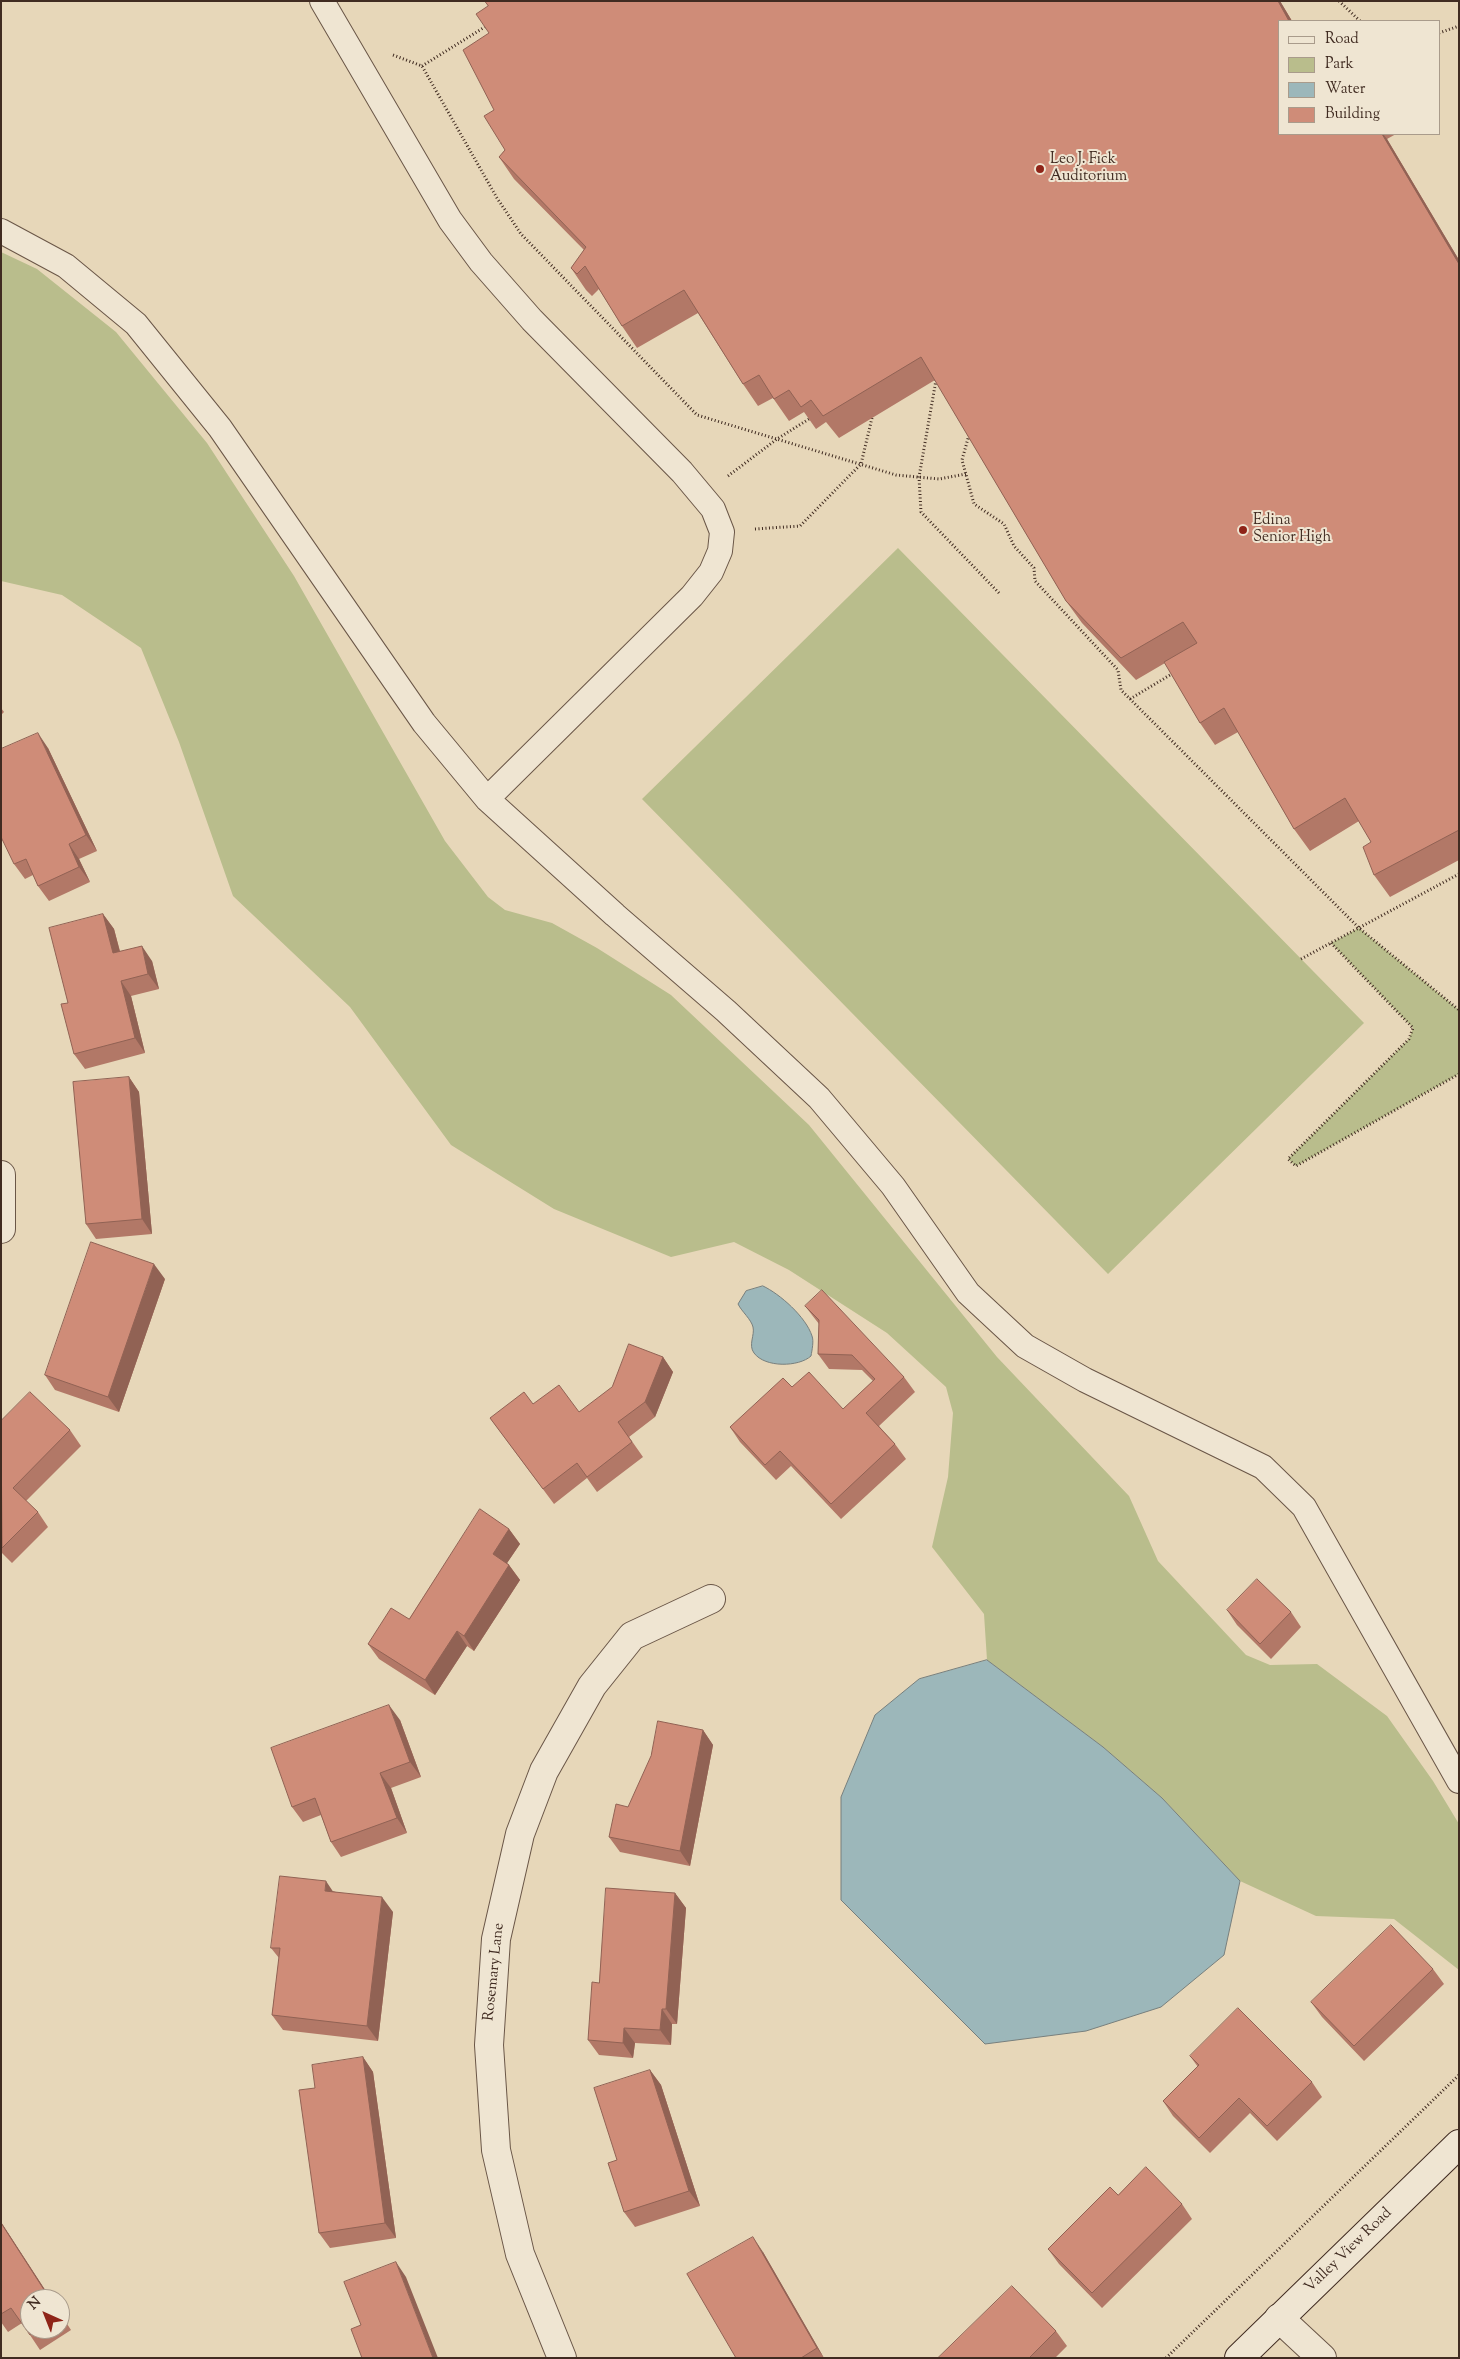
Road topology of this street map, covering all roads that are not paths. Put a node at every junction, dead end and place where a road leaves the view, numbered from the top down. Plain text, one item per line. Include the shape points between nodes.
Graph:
1 (322, 1) edge
2 (1, 231) edge
3 (488, 799) junction
4 (1, 1174) edge
5 (1, 1229) edge
6 (711, 1599) dead end
7 (1459, 1781) edge
8 (1459, 2144) edge
9 (1279, 2318) junction
10 (562, 2358) edge
11 (1239, 2358) edge
12 (1322, 2358) edge

1 - 3 lane via 450,220 481,262 532,320 675,465 713,509 722,532 720,551 711,572 692,596
2 - 3 lane via 66,266 136,324 220,428 424,724
3 - 7 lane via 820,1098 893,1186 968,1293 1025,1346 1085,1380 1263,1467 1304,1507
4 - 5 street
6 - 10 street, Rosemary Lane via 632,1636 592,1686 544,1771 520,1834 496,1939 488,2045 496,2150 520,2254
8 - 9 street, Valley View Road
9 - 11 street, Valley View Road
9 - 12 street

